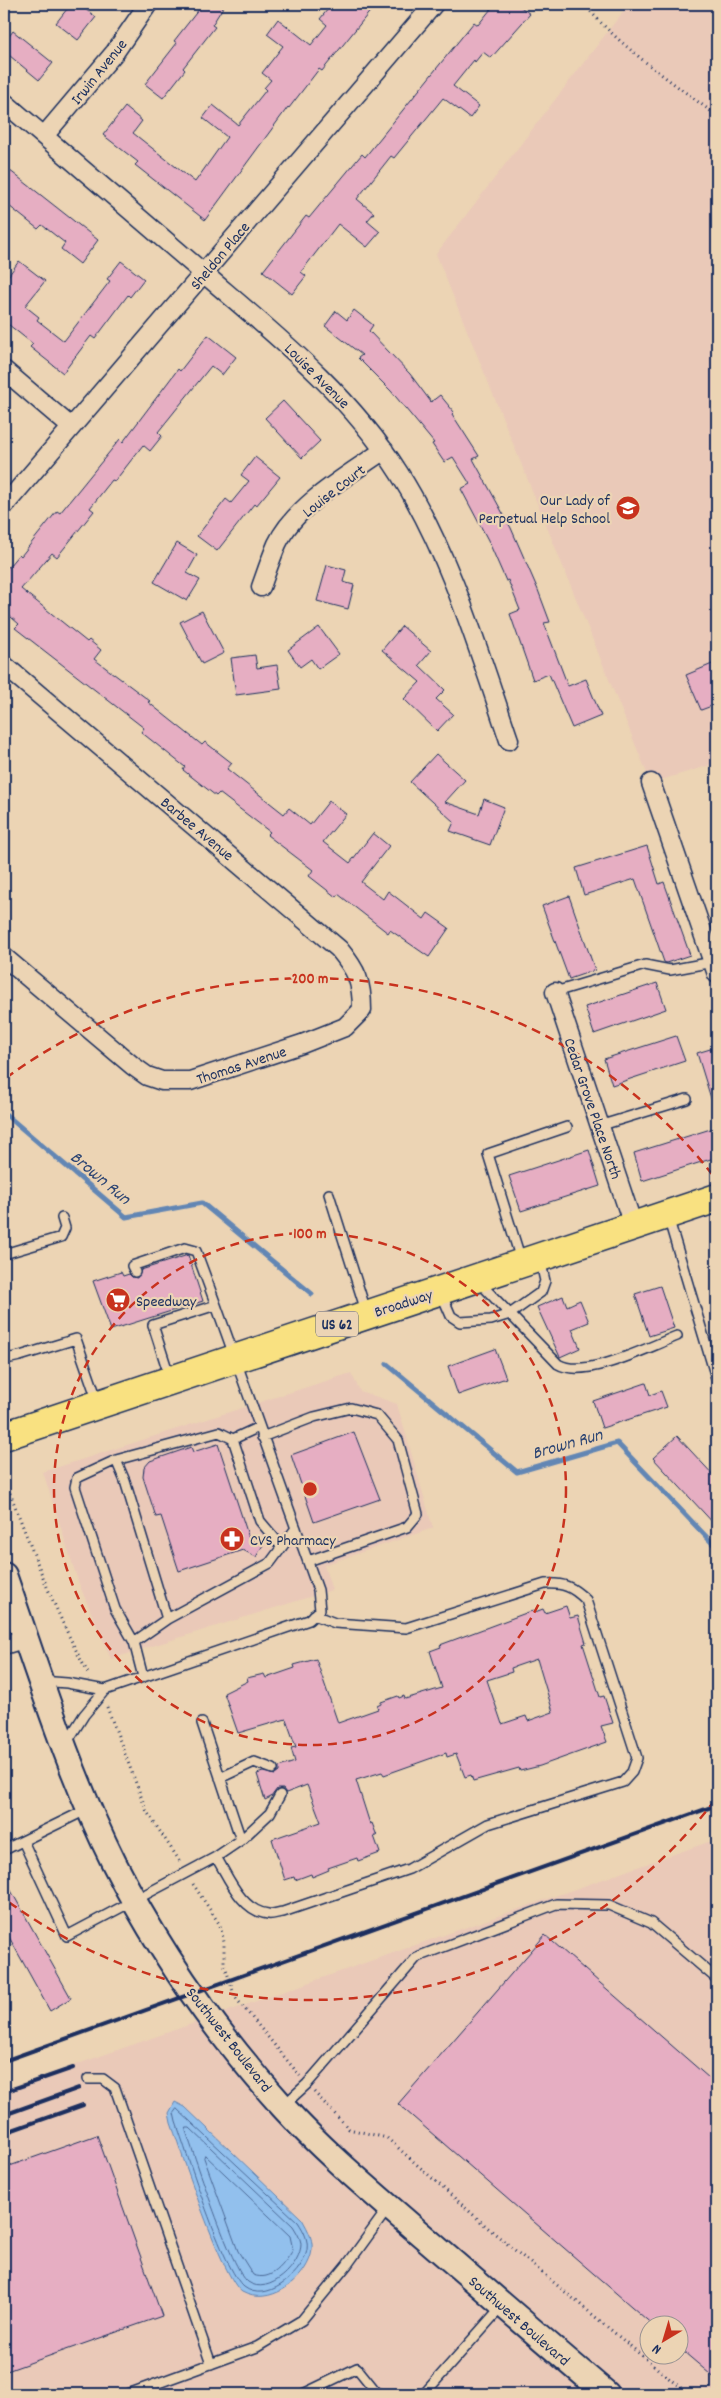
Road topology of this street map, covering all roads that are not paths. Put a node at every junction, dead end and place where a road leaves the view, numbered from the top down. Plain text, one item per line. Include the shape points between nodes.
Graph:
1 (148, 4) edge
2 (434, 4) edge
3 (4, 102) edge
4 (44, 136) junction
5 (203, 273) junction
6 (4, 370) edge
7 (71, 427) junction
8 (384, 450) junction
9 (4, 506) edge
10 (261, 588) dead end
11 (4, 665) edge
12 (508, 740) dead end
13 (651, 783) dead end
14 (4, 957) edge
15 (715, 968) edge
16 (555, 992) joint
17 (362, 1010) joint
18 (687, 1099) dead end
19 (599, 1126) junction
20 (567, 1128) dead end
21 (329, 1194) dead end
22 (717, 1198) edge
23 (667, 1214) junction
24 (62, 1218) dead end
25 (633, 1225) junction
26 (4, 1254) edge
27 (530, 1260) junction
28 (135, 1272) dead end
29 (475, 1278) junction
30 (440, 1290) junction
31 (216, 1305) junction
32 (367, 1314) junction
33 (510, 1314) junction
34 (677, 1336) dead end
35 (4, 1356) edge
36 (234, 1358) junction
37 (170, 1379) junction
38 (717, 1381) edge
39 (98, 1403) junction
40 (259, 1427) junction
41 (4, 1436) edge
42 (262, 1437) junction
43 (232, 1439) junction
44 (116, 1460) junction
45 (296, 1528) junction
46 (282, 1547) junction
47 (308, 1561) junction
48 (4, 1576) edge
49 (314, 1616) junction
50 (167, 1619) junction
51 (15, 1641) edge
52 (134, 1642) junction
53 (142, 1677) junction
54 (41, 1681) junction
55 (101, 1691) junction
56 (202, 1723) dead end
57 (64, 1746) junction
58 (273, 1769) dead end
59 (220, 1778) junction
60 (280, 1795) dead end
61 (89, 1809) junction
62 (240, 1840) junction
63 (23, 1841) junction
64 (4, 1850) edge
65 (216, 1857) junction
66 (136, 1901) junction
67 (717, 1980) edge
68 (88, 2079) dead end
69 (283, 2106) junction
70 (389, 2207) junction
71 (503, 2305) junction
72 (211, 2364) junction
73 (128, 2394) edge
74 (303, 2394) edge
75 (378, 2394) edge
76 (424, 2394) edge
77 (607, 2394) edge

1 - 4 street, Irwin Avenue via 115,52
2 - 5 street, Sheldon Place
3 - 4 street, Louise Avenue
4 - 5 street, Louise Avenue
5 - 7 street, Sheldon Place
5 - 8 street, Louise Avenue via 317,372
6 - 7 street
7 - 9 street, Sheldon Place
8 - 10 street, Louise Court via 318,497 288,528 278,543
8 - 12 street, Louise Avenue via 441,551
11 - 17 street, Barbee Avenue via 339,949 359,976
13 - 15 street
14 - 17 street, Thomas Avenue via 133,1066 162,1082 199,1078 302,1044 345,1027
15 - 16 lane via 670,970 645,965
16 - 19 street, Cedar Grove Place North
18 - 19 lane
19 - 25 street, Cedar Grove Place North
20 - 27 lane via 488,1154
21 - 32 lane
22 - 23 main road, Broadway / US 62
23 - 25 main road, Broadway / US 62
23 - 38 lane
24 - 26 lane via 65,1228 60,1237
25 - 27 main road, Broadway / US 62
27 - 29 main road, Broadway / US 62
27 - 33 lane via 545,1281 541,1292
28 - 31 lane via 132,1266 185,1248 196,1252
29 - 30 main road, Broadway / US 62
29 - 33 lane
30 - 32 main road, Broadway / US 62
30 - 33 lane via 451,1316 460,1322 491,1320
31 - 36 lane
31 - 37 lane via 152,1322
32 - 36 main road, Broadway / US 62
33 - 34 lane via 566,1369 612,1361
35 - 39 lane via 20,1356 76,1338
36 - 37 main road, Broadway / US 62
36 - 40 lane
37 - 39 main road, Broadway / US 62
39 - 41 main road, Broadway / US 62
40 - 42 lane
40 - 43 lane
42 - 45 lane
42 - 47 lane via 351,1408 378,1415 398,1440 418,1514 407,1527
43 - 44 lane via 219,1432
43 - 46 lane via 260,1521
44 - 50 lane
44 - 52 lane via 77,1478 75,1487 115,1608
45 - 46 lane
45 - 47 lane
46 - 50 lane via 270,1563
47 - 49 lane via 318,1590 320,1610
48 - 51 street, Southwest Boulevard
49 - 53 lane
49 - 65 lane via 335,1623 406,1628 545,1584 574,1588 586,1600 636,1758 632,1772 623,1782 488,1824 409,1869 283,1912 268,1914 252,1908 241,1898
50 - 52 lane
51 - 54 street, Southwest Boulevard
52 - 53 lane
53 - 55 lane
54 - 55 lane
54 - 57 street, Southwest Boulevard
55 - 57 lane
56 - 59 lane
57 - 61 street, Southwest Boulevard
58 - 59 lane via 254,1762
59 - 62 lane
60 - 62 lane via 270,1813
61 - 63 lane
61 - 66 street, Southwest Boulevard
62 - 65 lane
63 - 64 lane
63 - 66 lane via 67,1936
65 - 66 lane
66 - 69 street, Southwest Boulevard via 194,1993
67 - 69 lane via 651,1924 609,1905 556,1904 417,1958 307,2084
68 - 72 lane via 103,2079 115,2088
69 - 70 street, Southwest Boulevard
70 - 71 street, Southwest Boulevard
70 - 72 lane via 347,2266 302,2320 257,2347
71 - 76 lane
71 - 77 street, Southwest Boulevard
72 - 73 lane
74 - 75 lane via 357,2368

